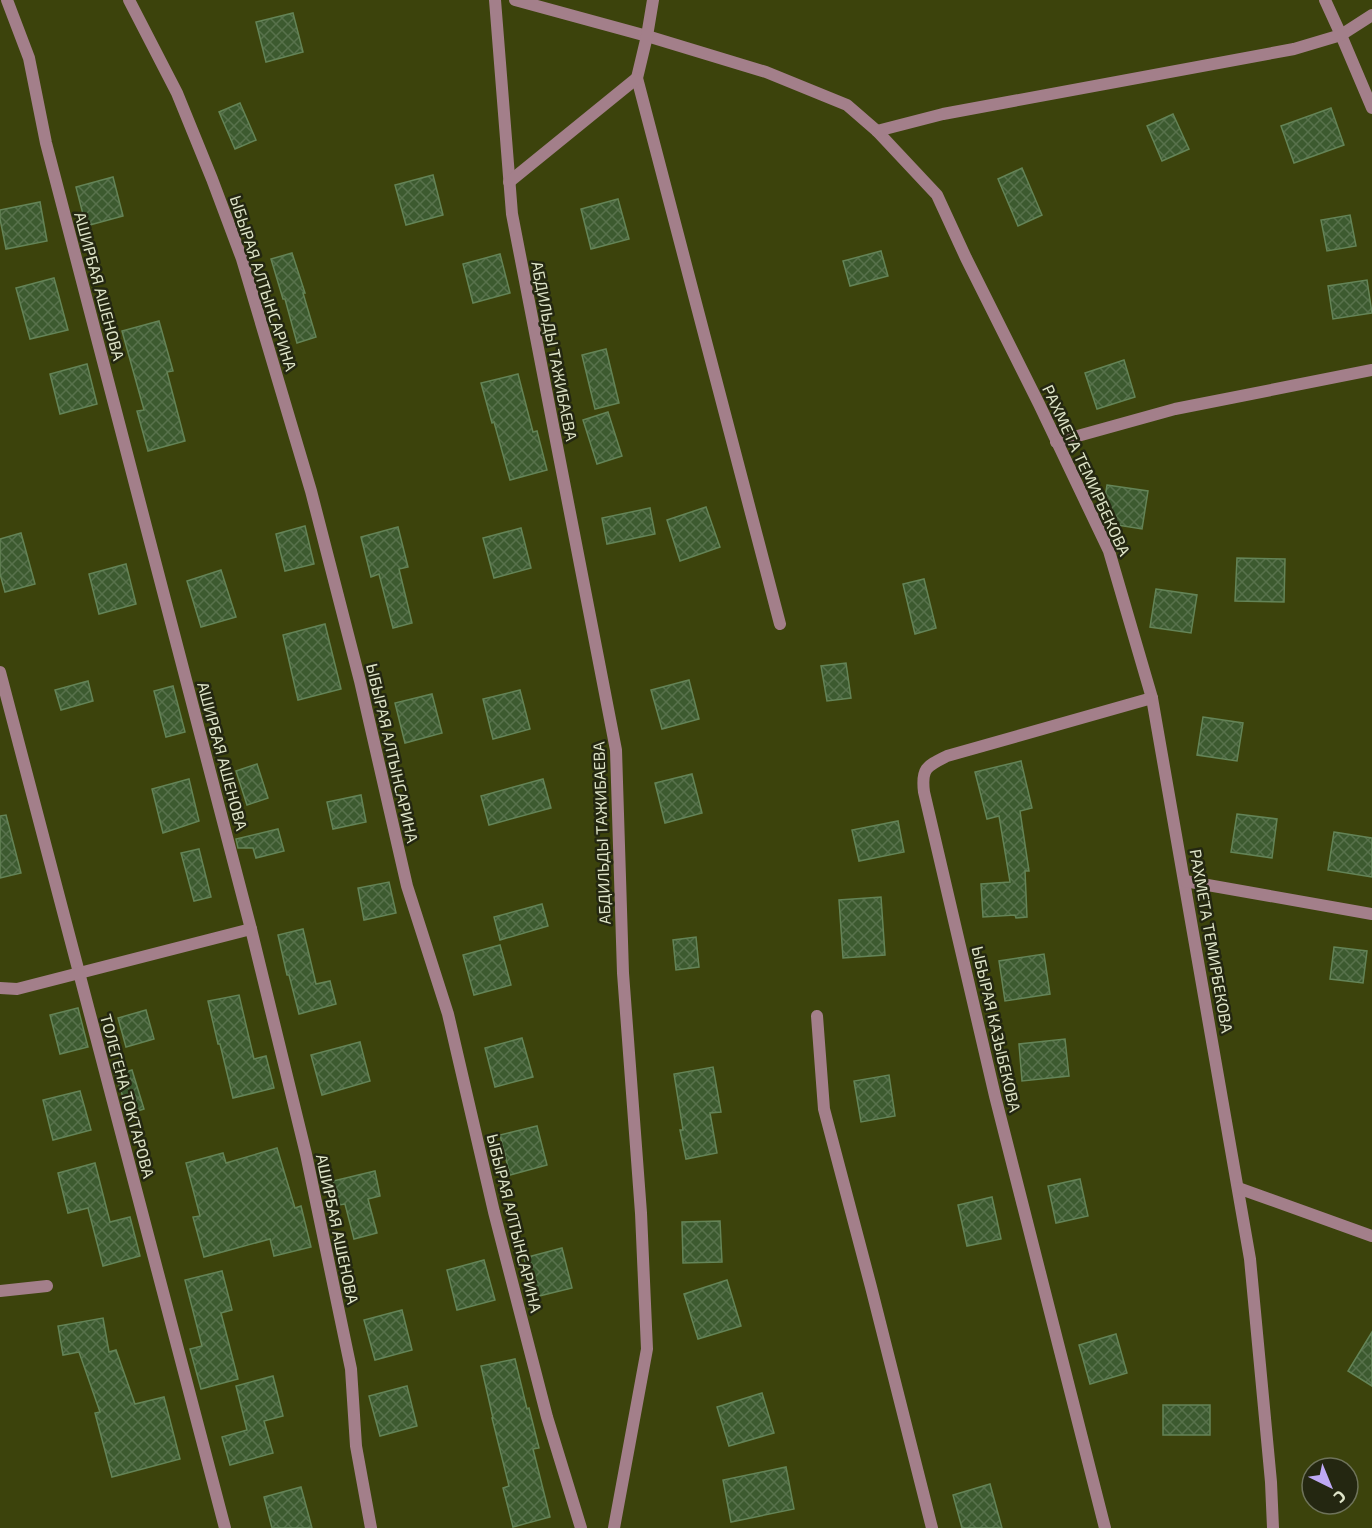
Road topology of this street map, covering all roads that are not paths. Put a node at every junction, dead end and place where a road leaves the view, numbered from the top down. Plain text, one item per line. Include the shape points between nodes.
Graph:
1 (7, 0) edge
2 (129, 0) edge
3 (495, 0) edge
4 (515, 0) edge
5 (653, 0) edge
6 (1325, 0) edge
7 (1372, 15) edge
8 (1341, 35) junction
9 (647, 36) junction
10 (637, 78) junction
11 (1372, 108) edge
12 (877, 131) junction
13 (509, 182) junction
14 (1372, 370) edge
15 (1056, 442) junction
16 (780, 624) dead end
17 (0, 672) edge
18 (1152, 698) junction
19 (1185, 882) junction
20 (1372, 914) edge
21 (251, 929) junction
22 (79, 974) junction
23 (0, 988) edge
24 (817, 1016) dead end
25 (1238, 1188) junction
26 (1372, 1236) edge
27 (47, 1286) dead end
28 (0, 1291) edge
29 (225, 1528) edge
30 (371, 1528) edge
31 (581, 1528) edge
32 (614, 1528) edge
33 (932, 1528) edge
34 (1105, 1528) edge
35 (1273, 1528) edge

1 - 21 street, АШИРБАЯ АШЕНОВА via 30,58 46,143
2 - 31 street, ЫБЫРАЯ АЛТЫНСАРИНА via 177,93 242,259 311,491 407,886 448,1014 535,1371
3 - 13 street, АБДИЛЬДЫ ТАЖИБАЕВА
4 - 9 street, РАХМЕТА ТЕМИРБЕКОВА
5 - 9 street
6 - 8 street
7 - 8 street
8 - 11 street
8 - 12 street via 1294,50 943,114
9 - 10 street
9 - 12 street, РАХМЕТА ТЕМИРБЕКОВА via 766,72 847,105
10 - 13 street
10 - 16 street
12 - 15 street, РАХМЕТА ТЕМИРБЕКОВА via 937,195
13 - 32 street, АБДИЛЬДЫ ТАЖИБАЕВА via 616,750 623,973 647,1349
14 - 15 street via 1176,409
15 - 18 street, РАХМЕТА ТЕМИРБЕКОВА via 1109,551
17 - 22 street, ТОЛЕГЕНА ТОКТАРОВА
18 - 19 street, РАХМЕТА ТЕМИРБЕКОВА
18 - 34 street, ЫБЫРАЯ КАЗЫБЕКОВА via 946,756 928,765 922,777 995,1096
19 - 20 street
19 - 25 street, РАХМЕТА ТЕМИРБЕКОВА
21 - 22 street
21 - 30 street, АШИРБАЯ АШЕНОВА via 306,1154 351,1369 356,1446
22 - 23 street via 17,989
22 - 29 street, ТОЛЕГЕНА ТОКТАРОВА
24 - 33 street via 824,1109
25 - 26 street
25 - 35 street, РАХМЕТА ТЕМИРБЕКОВА via 1250,1259
27 - 28 street

